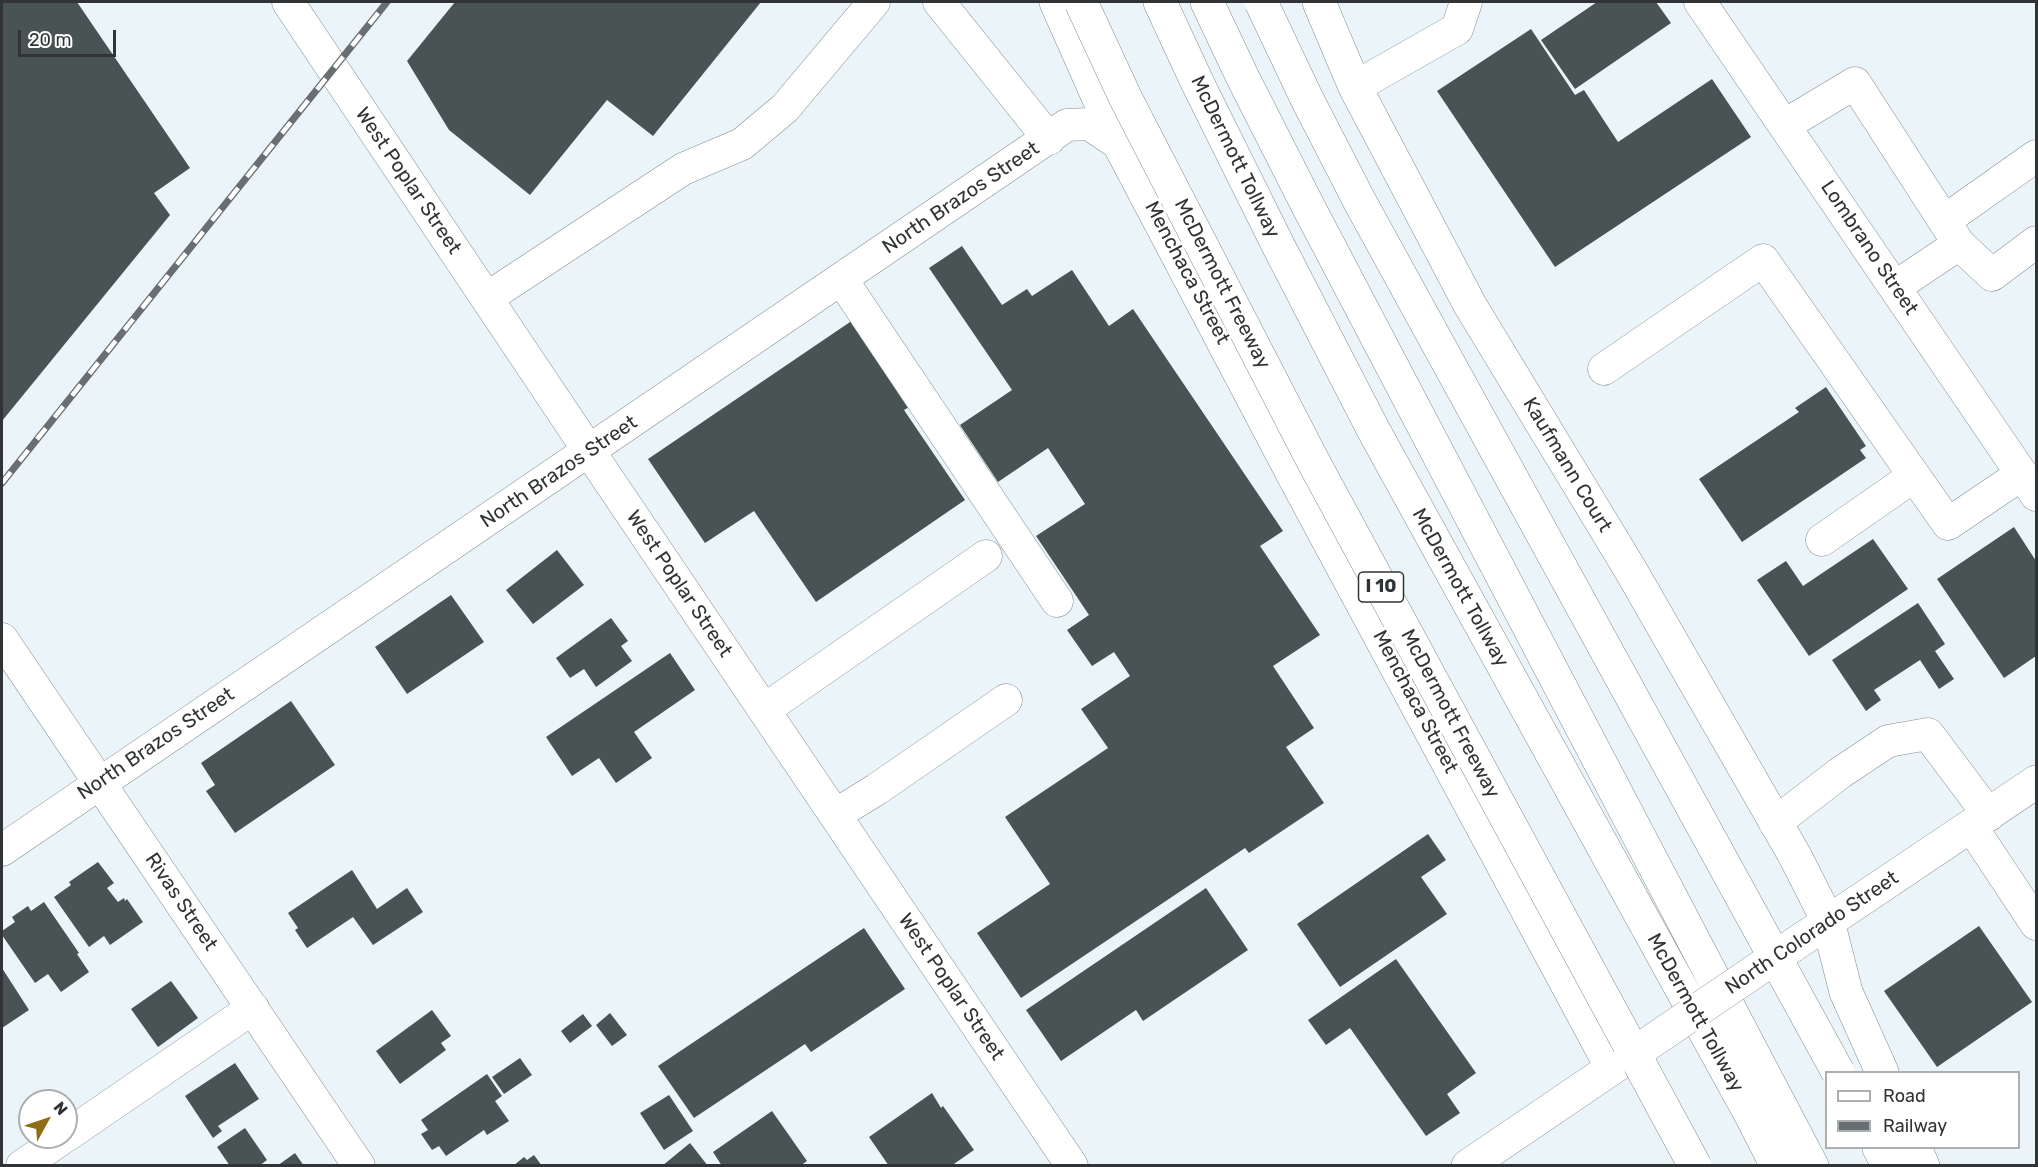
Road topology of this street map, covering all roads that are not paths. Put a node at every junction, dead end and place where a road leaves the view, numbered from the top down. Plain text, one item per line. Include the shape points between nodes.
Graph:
1 (288, 2) edge
2 (874, 2) edge
3 (939, 2) edge
4 (1056, 2) edge
5 (1081, 2) edge
6 (1160, 2) edge
7 (1207, 2) edge
8 (1261, 2) edge
9 (1318, 2) edge
10 (1466, 2) edge
11 (1700, 2) edge
12 (1355, 87) junction
13 (1785, 125) junction
14 (1049, 138) junction
15 (1119, 144) junction
16 (2037, 156) edge
17 (1952, 232) junction
18 (2037, 242) edge
19 (842, 280) junction
20 (1895, 287) junction
21 (487, 298) junction
22 (1604, 369) dead end
23 (589, 451) junction
24 (1914, 476) junction
25 (2029, 484) edge
26 (1822, 540) dead end
27 (986, 556) dead end
28 (1058, 601) dead end
29 (2, 639) edge
30 (1006, 700) dead end
31 (764, 710) junction
32 (99, 782) junction
33 (2037, 782) edge
34 (835, 815) junction
35 (1980, 820) junction
36 (1775, 823) junction
37 (2, 850) edge
38 (1828, 921) junction
39 (2037, 924) edge
40 (253, 1008) junction
41 (1621, 1062) junction
42 (1837, 1071) edge
43 (1882, 1071) edge
44 (78, 1127) edge
45 (46, 1149) edge
46 (1880, 1149) edge
47 (1915, 1149) edge
48 (1485, 1161) edge
49 (22, 1166) edge
50 (359, 1166) edge
51 (1072, 1166) edge
52 (1695, 1166) edge
53 (1777, 1166) edge
54 (1812, 1166) edge
55 (1889, 1166) edge
56 (1923, 1166) edge

1 - 21 street, West Poplar Street
2 - 21 street via 785,108 742,144 683,169
3 - 14 street
4 - 15 main road, Menchaca Street
5 - 52 main road, McDermott Freeway / I 10, bridge via 1126,99 1313,461
6 - 53 main road, McDermott Tollway via 1272,234 1374,431
7 - 54 main road, McDermott Tollway via 1325,238
8 - 42 main road, bridge via 1360,202
9 - 12 main road, Kaufmann Court
10 - 12 street via 1457,29
11 - 13 street, Lombrano Street
12 - 36 main road, Kaufmann Court via 1470,304 1630,569
13 - 17 street via 1855,83
13 - 20 street, Lombrano Street
14 - 15 street, North Brazos Street via 1066,125 1089,124
14 - 19 street, North Brazos Street
15 - 41 main road, Menchaca Street via 1303,494
16 - 17 street
17 - 18 street via 1992,275
17 - 20 street
19 - 23 street, North Brazos Street
19 - 28 street
20 - 25 street, Lombrano Street
21 - 23 street, West Poplar Street
22 - 24 street via 1763,260
23 - 31 street, West Poplar Street
23 - 32 street, North Brazos Street
24 - 25 street via 1948,524
24 - 26 street
27 - 31 street
29 - 32 street, Rivas Street
30 - 34 street
31 - 34 street, West Poplar Street
32 - 37 street, North Brazos Street
32 - 40 street, Rivas Street
33 - 35 main road, North Colorado Street
34 - 51 street, West Poplar Street
35 - 36 street via 1928,734 1888,741
35 - 38 main road, North Colorado Street
35 - 39 street
36 - 38 main road, Kaufmann Court
38 - 41 main road, North Colorado Street, bridge
38 - 43 main road, Kaufmann Court via 1845,992
40 - 44 street
40 - 50 street, Rivas Street
41 - 48 main road, North Colorado Street
45 - 49 street
46 - 55 main road
47 - 56 main road

